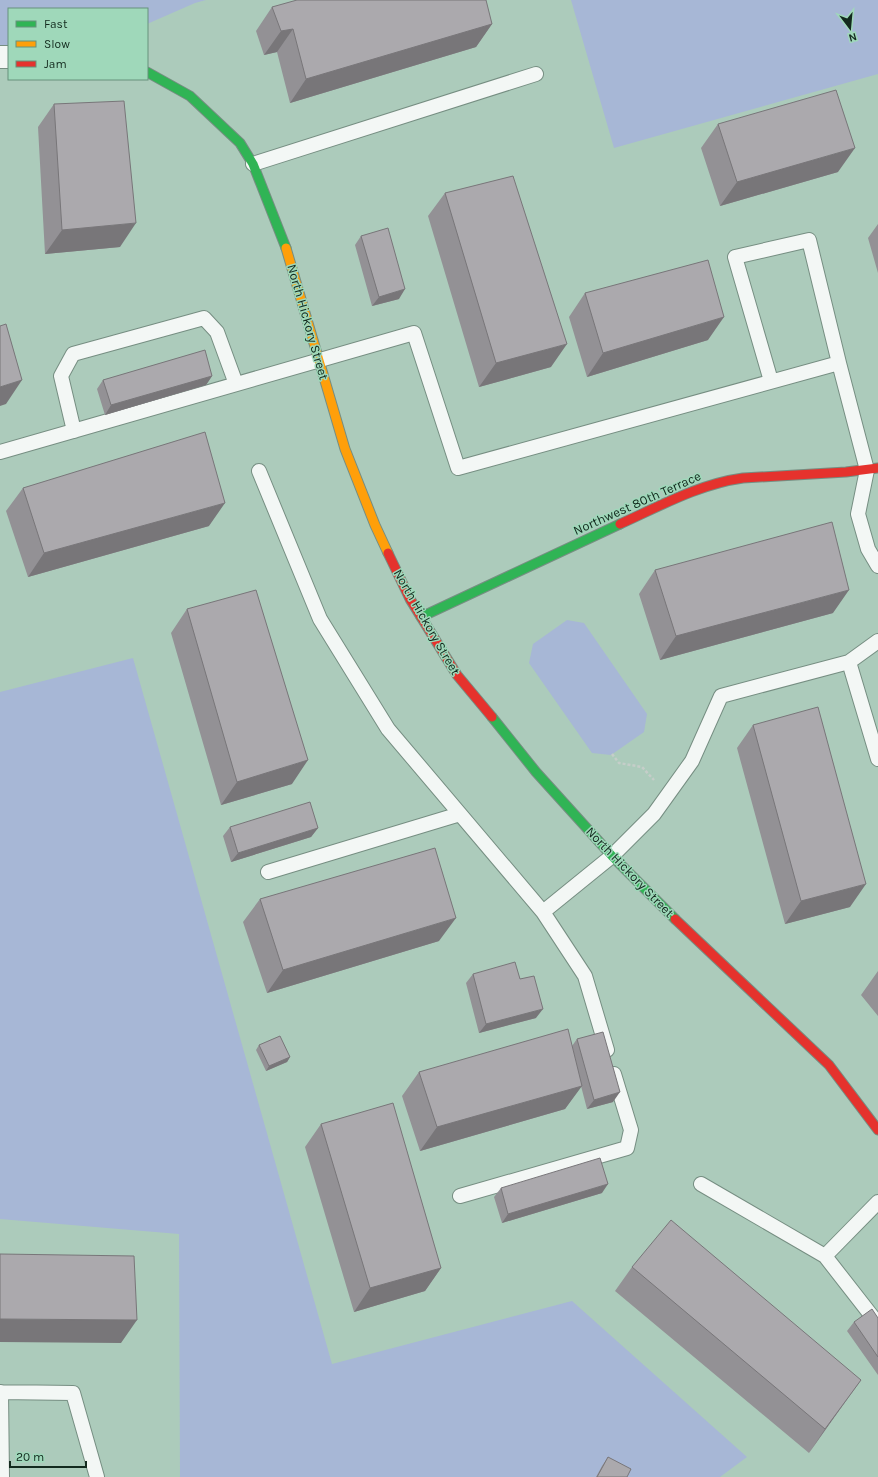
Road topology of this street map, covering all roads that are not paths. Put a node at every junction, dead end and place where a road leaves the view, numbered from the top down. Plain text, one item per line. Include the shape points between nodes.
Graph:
1 (148, 73) edge
2 (536, 74) dead end
3 (253, 164) junction
4 (319, 360) junction
5 (839, 363) junction
6 (771, 381) junction
7 (236, 384) junction
8 (74, 431) junction
9 (0, 452) edge
10 (873, 469) edge
11 (259, 471) dead end
12 (878, 566) edge
13 (421, 617) junction
14 (878, 641) edge
15 (849, 662) junction
16 (878, 759) edge
17 (460, 814) junction
18 (612, 856) junction
19 (268, 872) dead end
20 (544, 912) junction
21 (878, 1130) edge
22 (701, 1184) dead end
23 (460, 1196) dead end
24 (878, 1202) edge
25 (825, 1256) junction
26 (878, 1324) edge
27 (1, 1392) edge
28 (2, 1477) edge
29 (97, 1477) edge

1 - 3 street, North Hickory Street via 190,96 240,144
2 - 3 lane
3 - 4 street, North Hickory Street via 289,255
4 - 6 lane via 414,333 458,468
4 - 7 lane
4 - 13 street, North Hickory Street via 345,449 374,525
5 - 6 lane
5 - 6 lane via 809,240 735,257
5 - 10 lane
7 - 8 lane
7 - 8 lane via 217,332 204,318 73,354 61,376
8 - 9 lane
10 - 12 lane via 858,514 868,549
10 - 13 street, Northwest 80th Terrace via 828,474 751,477 718,482 687,492
11 - 17 lane via 320,619 388,729
13 - 18 street, North Hickory Street via 457,675 536,772
14 - 15 lane
15 - 16 lane
15 - 18 lane via 721,696 692,761 654,814
17 - 19 lane
17 - 20 lane
18 - 20 lane
18 - 21 street, North Hickory Street via 829,1065
20 - 23 lane via 585,976 631,1130 627,1148
22 - 25 lane
24 - 25 lane
25 - 26 lane
27 - 28 lane
27 - 29 lane via 73,1393

